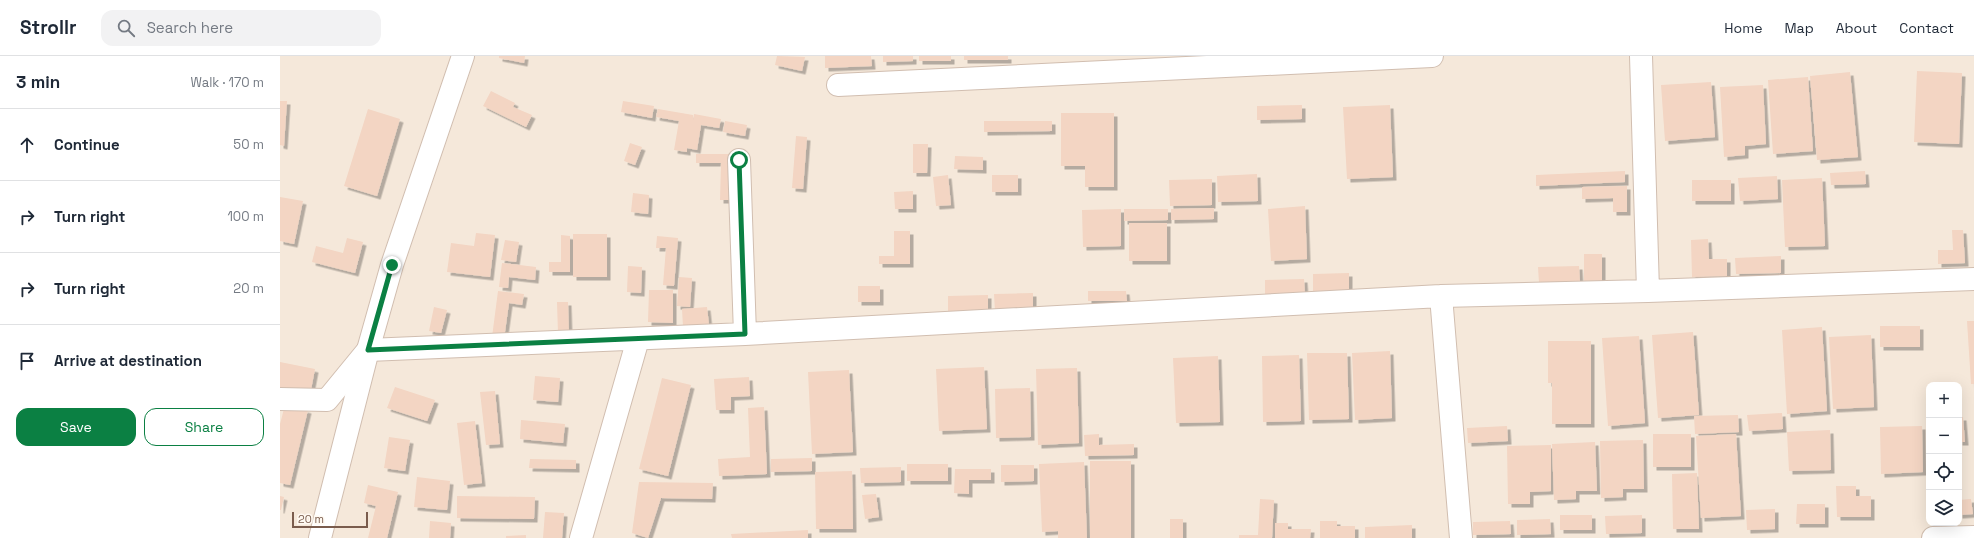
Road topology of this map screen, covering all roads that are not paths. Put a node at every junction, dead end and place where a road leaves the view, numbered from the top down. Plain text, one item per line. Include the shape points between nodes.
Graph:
1 (463, 56) edge
2 (1432, 56) edge
3 (1641, 56) edge
4 (1125, 63) edge
5 (838, 85) dead end
6 (739, 160) dead end
7 (1974, 279) edge
8 (1648, 291) junction
9 (1441, 296) junction
10 (745, 334) junction
11 (638, 339) junction
12 (368, 350) junction
13 (280, 399) edge
14 (1974, 537) edge
15 (320, 538) edge
16 (581, 538) edge
17 (1461, 538) edge
18 (1934, 538) edge

1 - 12 street via 392,265
2 - 4 street
3 - 8 street
4 - 5 street
6 - 10 street
7 - 8 street
8 - 9 street
9 - 10 street
9 - 17 street
10 - 11 street
11 - 12 street
11 - 16 street
12 - 13 street via 327,400
12 - 15 street
14 - 18 street

